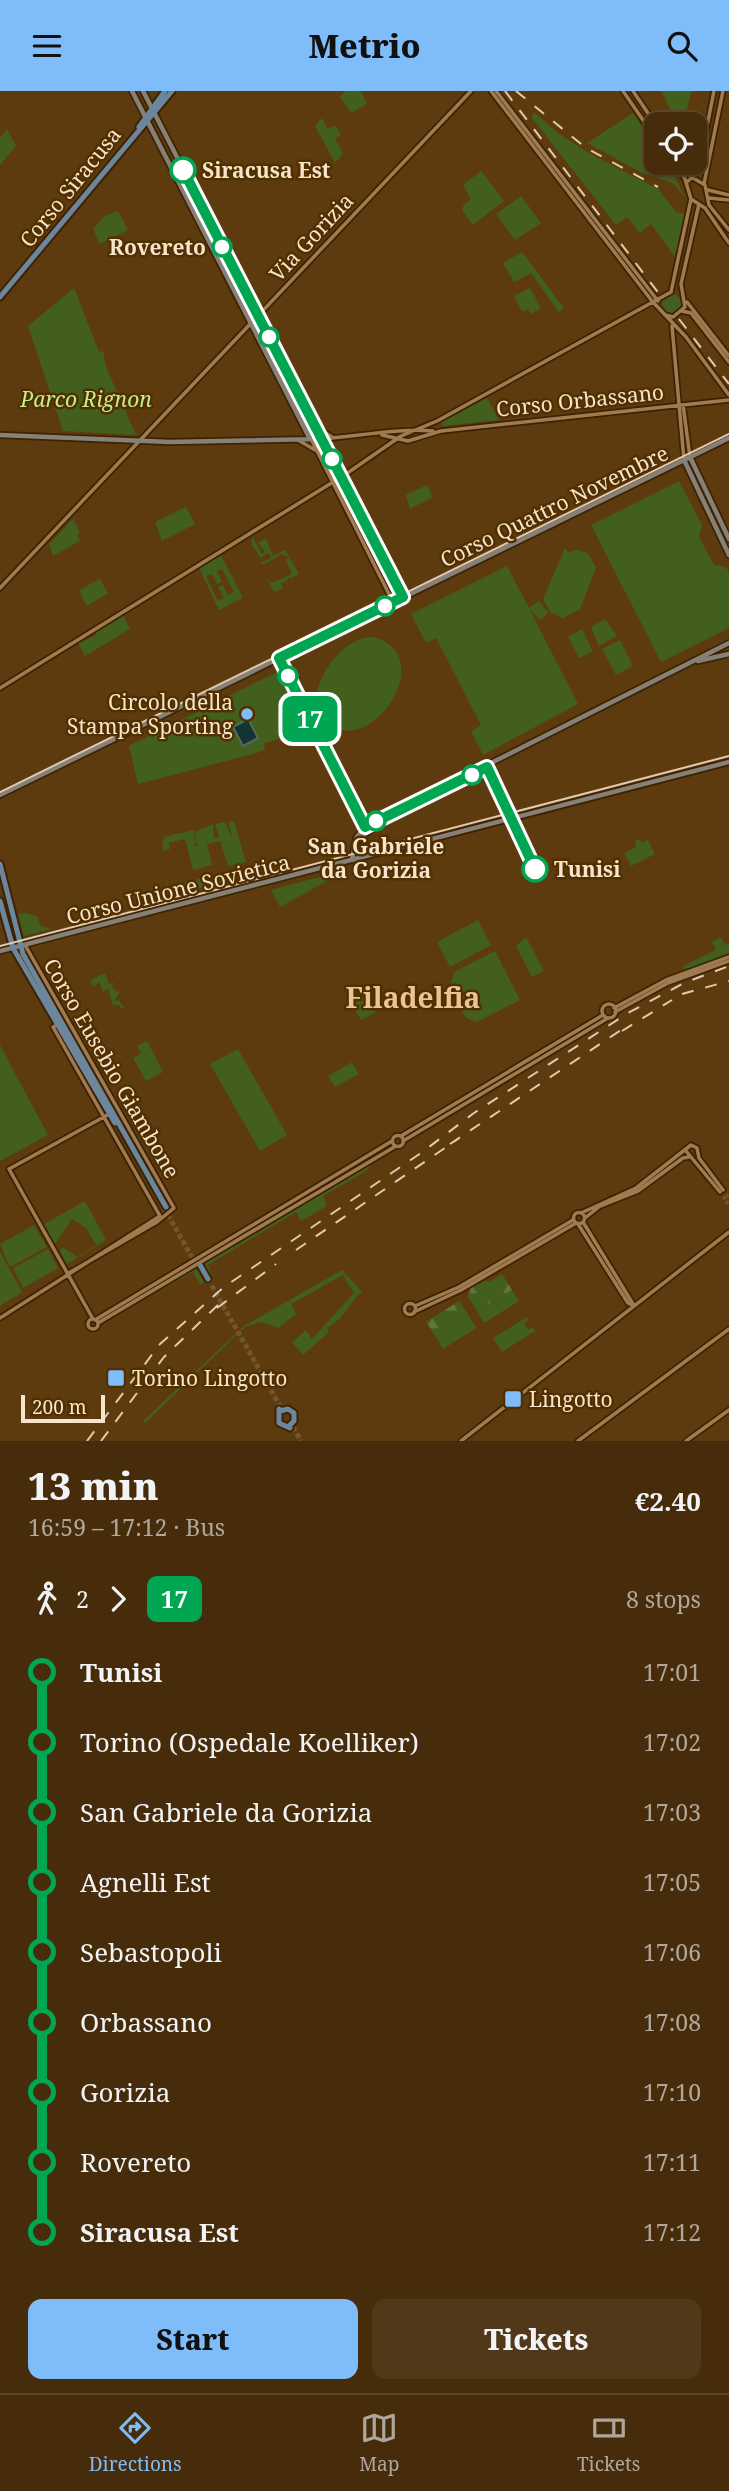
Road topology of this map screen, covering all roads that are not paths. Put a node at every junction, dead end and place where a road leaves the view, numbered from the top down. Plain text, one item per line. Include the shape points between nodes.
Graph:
1 (132, 91) edge
2 (143, 91) edge
3 (165, 91) edge
4 (172, 91) edge
5 (471, 91) edge
6 (494, 91) edge
7 (623, 91) edge
8 (633, 91) edge
9 (714, 91) edge
10 (723, 91) edge
11 (153, 111) junction
12 (647, 112) edge
13 (146, 119) junction
14 (644, 122) edge
15 (680, 175) edge
16 (691, 175) edge
17 (693, 178) junction
18 (686, 184) junction
19 (704, 184) junction
20 (708, 190) junction
21 (729, 197) edge
22 (691, 199) junction
23 (708, 199) junction
24 (699, 204) junction
25 (688, 222) junction
26 (694, 224) junction
27 (729, 230) edge
28 (729, 243) edge
29 (671, 292) junction
30 (682, 295) junction
31 (0, 297) edge
32 (685, 300) junction
33 (658, 304) junction
34 (682, 311) junction
35 (664, 315) junction
36 (258, 316) junction
37 (251, 323) junction
38 (671, 324) junction
39 (729, 355) edge
40 (729, 362) edge
41 (729, 397) edge
42 (677, 405) junction
43 (683, 405) junction
44 (315, 426) junction
45 (305, 428) junction
46 (419, 432) junction
47 (435, 432) junction
48 (0, 435) edge
49 (382, 435) junction
50 (729, 437) edge
51 (333, 438) junction
52 (311, 439) junction
53 (322, 439) junction
54 (397, 439) junction
55 (298, 440) junction
56 (140, 441) junction
57 (327, 449) junction
58 (317, 451) junction
59 (690, 457) junction
60 (684, 460) junction
61 (341, 476) junction
62 (332, 482) junction
63 (729, 539) edge
64 (729, 555) edge
65 (0, 588) edge
66 (403, 597) junction
67 (393, 602) junction
68 (729, 643) edge
69 (729, 654) edge
70 (694, 662) junction
71 (0, 688) edge
72 (729, 762) edge
73 (0, 795) edge
74 (386, 818) junction
75 (362, 857) junction
76 (352, 860) junction
77 (0, 864) edge
78 (0, 901) edge
79 (19, 946) junction
80 (0, 951) edge
81 (729, 959) edge
82 (615, 1010) junction
83 (605, 1016) junction
84 (60, 1023) junction
85 (109, 1114) junction
86 (401, 1136) junction
87 (403, 1141) junction
88 (394, 1144) junction
89 (686, 1151) junction
90 (689, 1157) junction
91 (698, 1159) junction
92 (722, 1191) tunnel mouth
93 (165, 1207) tunnel mouth
94 (581, 1213) junction
95 (579, 1221) junction
96 (729, 1232) edge
97 (198, 1265) tunnel mouth
98 (67, 1275) junction
99 (207, 1280) tunnel mouth
100 (415, 1306) junction
101 (634, 1306) junction
102 (414, 1312) junction
103 (0, 1318) edge
104 (729, 1329) edge
105 (729, 1410) edge
106 (291, 1427) joint
107 (461, 1441) edge
108 (578, 1441) edge
109 (687, 1441) edge

1 - 13 main road
2 - 11 main road
3 - 11 main road, Corso Siracusa
4 - 11 main road, Corso Siracusa
5 - 36 street, Via Gorizia
6 - 33 street
7 - 14 street
8 - 12 street
9 - 17 street
10 - 19 street
11 - 13 main road, Corso Siracusa
11 - 36 main road
13 - 31 main road, Corso Siracusa
13 - 37 main road
15 - 18 street
16 - 17 street
17 - 18 street
17 - 19 street
18 - 22 street
19 - 20 street
20 - 21 street
20 - 23 street
21 - 23 street
22 - 24 street
22 - 25 street
23 - 24 street
23 - 27 street
24 - 26 street
24 - 28 street
25 - 26 street
25 - 29 street
26 - 30 street
29 - 30 street
29 - 33 street
30 - 32 street
32 - 34 street
32 - 39 street
33 - 35 street
33 - 46 street
34 - 35 street via 672,318
34 - 40 street via 691,313
35 - 38 street
36 - 37 street, Via Gorizia
36 - 44 main road
37 - 45 main road
37 - 56 street, Via Gorizia
38 - 41 street via 686,337
38 - 42 street
41 - 43 street, Corso Orbassano
42 - 43 street, Corso Orbassano
42 - 47 street, Corso Orbassano
42 - 60 street
43 - 59 street
44 - 51 street
44 - 53 main road
45 - 52 main road
45 - 55 main road
46 - 47 street
46 - 47 street
46 - 49 street via 406,428
46 - 54 street
46 - 54 street via 408,441
48 - 56 main road
49 - 51 street
49 - 54 street
50 - 59 main road, Corso Quattro Novembre
51 - 53 street
51 - 57 street
52 - 53 main road
52 - 55 main road
52 - 58 street
53 - 57 street
54 - 61 street
55 - 56 main road
55 - 58 street
56 - 65 street, Via Gorizia
57 - 61 street
58 - 62 street
59 - 60 main road, Corso Quattro Novembre
59 - 63 main road
60 - 64 main road
60 - 66 main road, Corso Quattro Novembre
61 - 62 street
61 - 66 street
62 - 67 street
62 - 71 street
66 - 67 main road, Corso Quattro Novembre
67 - 73 main road, Corso Quattro Novembre
68 - 70 main road
69 - 70 main road
70 - 74 main road
72 - 75 main road, Corso Unione Sovietica
74 - 75 main road via 363,837
74 - 76 main road via 358,833
75 - 76 main road, Corso Unione Sovietica
76 - 79 main road, Corso Unione Sovietica
77 - 79 main road
78 - 79 main road via 10,941
79 - 80 main road, Corso Unione Sovietica
79 - 84 main road, Corso Eusebio Giambone
79 - 84 street, Corso Eusebio Giambone
81 - 82 street via 666,980
82 - 83 street
82 - 83 street via 604,1006
83 - 86 street
83 - 87 street
84 - 85 main road, Corso Eusebio Giambone
84 - 85 street, Corso Eusebio Giambone
84 - 98 street, Corso Eusebio Giambone via 174,1207 157,1222
85 - 93 main road, Corso Eusebio Giambone
85 - 98 street, Corso Eusebio Giambone via 159,1216
85 - 98 street via 9,1169
86 - 87 street
86 - 88 street via 394,1137
87 - 88 street
88 - 98 street via 94,1320
89 - 90 street
89 - 91 street via 694,1146
89 - 94 street via 636,1188
90 - 91 street
90 - 95 street via 638,1191 600,1206
91 - 92 street
94 - 95 street
94 - 95 street via 575,1214
95 - 100 street
95 - 101 street
95 - 102 street
96 - 101 street
97 - 99 main road
98 - 103 street
100 - 102 street
100 - 102 street via 409,1303 404,1308 408,1314
101 - 107 street
104 - 108 street
105 - 109 street
106 - 106 main road via 294,1413 281,1410 278,1424

